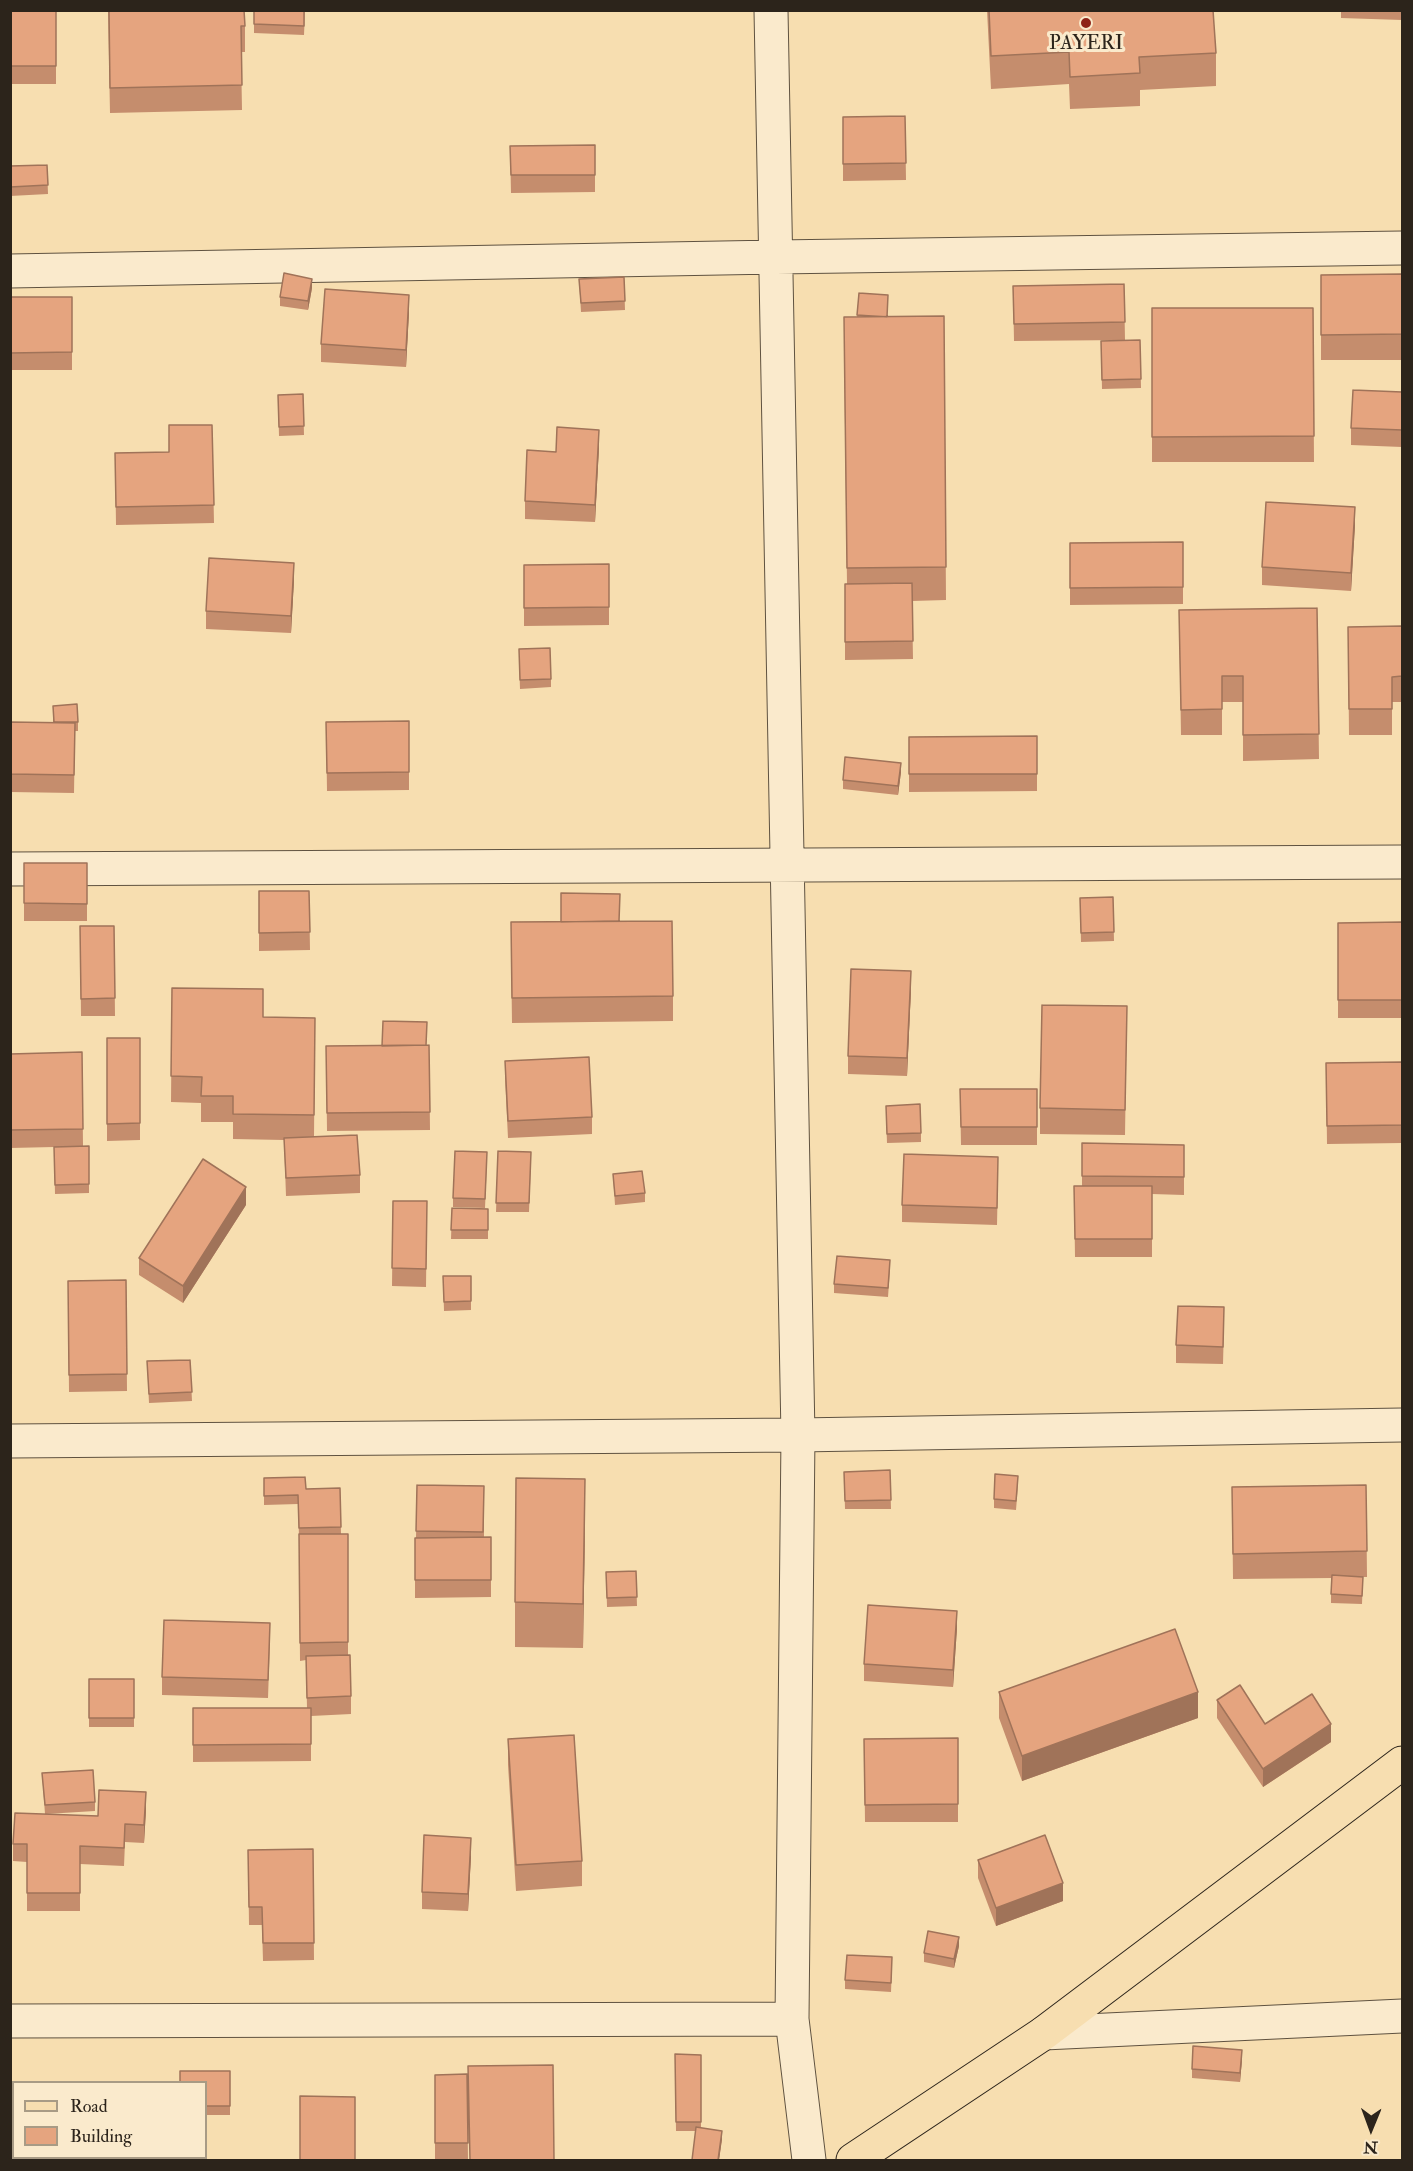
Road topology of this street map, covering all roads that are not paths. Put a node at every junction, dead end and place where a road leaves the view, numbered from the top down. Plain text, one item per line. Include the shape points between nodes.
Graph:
1 (771, 10) edge
2 (1402, 248) edge
3 (776, 257) junction
4 (10, 271) edge
5 (1402, 862) edge
6 (788, 866) junction
7 (10, 869) edge
8 (1402, 1425) edge
9 (798, 1435) junction
10 (10, 1441) edge
11 (1402, 1763) edge
12 (1402, 2016) edge
13 (792, 2019) junction
14 (10, 2021) edge
15 (1044, 2033) junction
16 (809, 2160) edge
17 (854, 2160) edge

1 - 3 street
2 - 3 street
3 - 4 street
3 - 6 street
5 - 6 street
6 - 7 street
6 - 9 street
8 - 9 street
9 - 10 street
9 - 13 street
11 - 15 main road
12 - 15 street
13 - 14 street
13 - 16 street
15 - 17 main road

